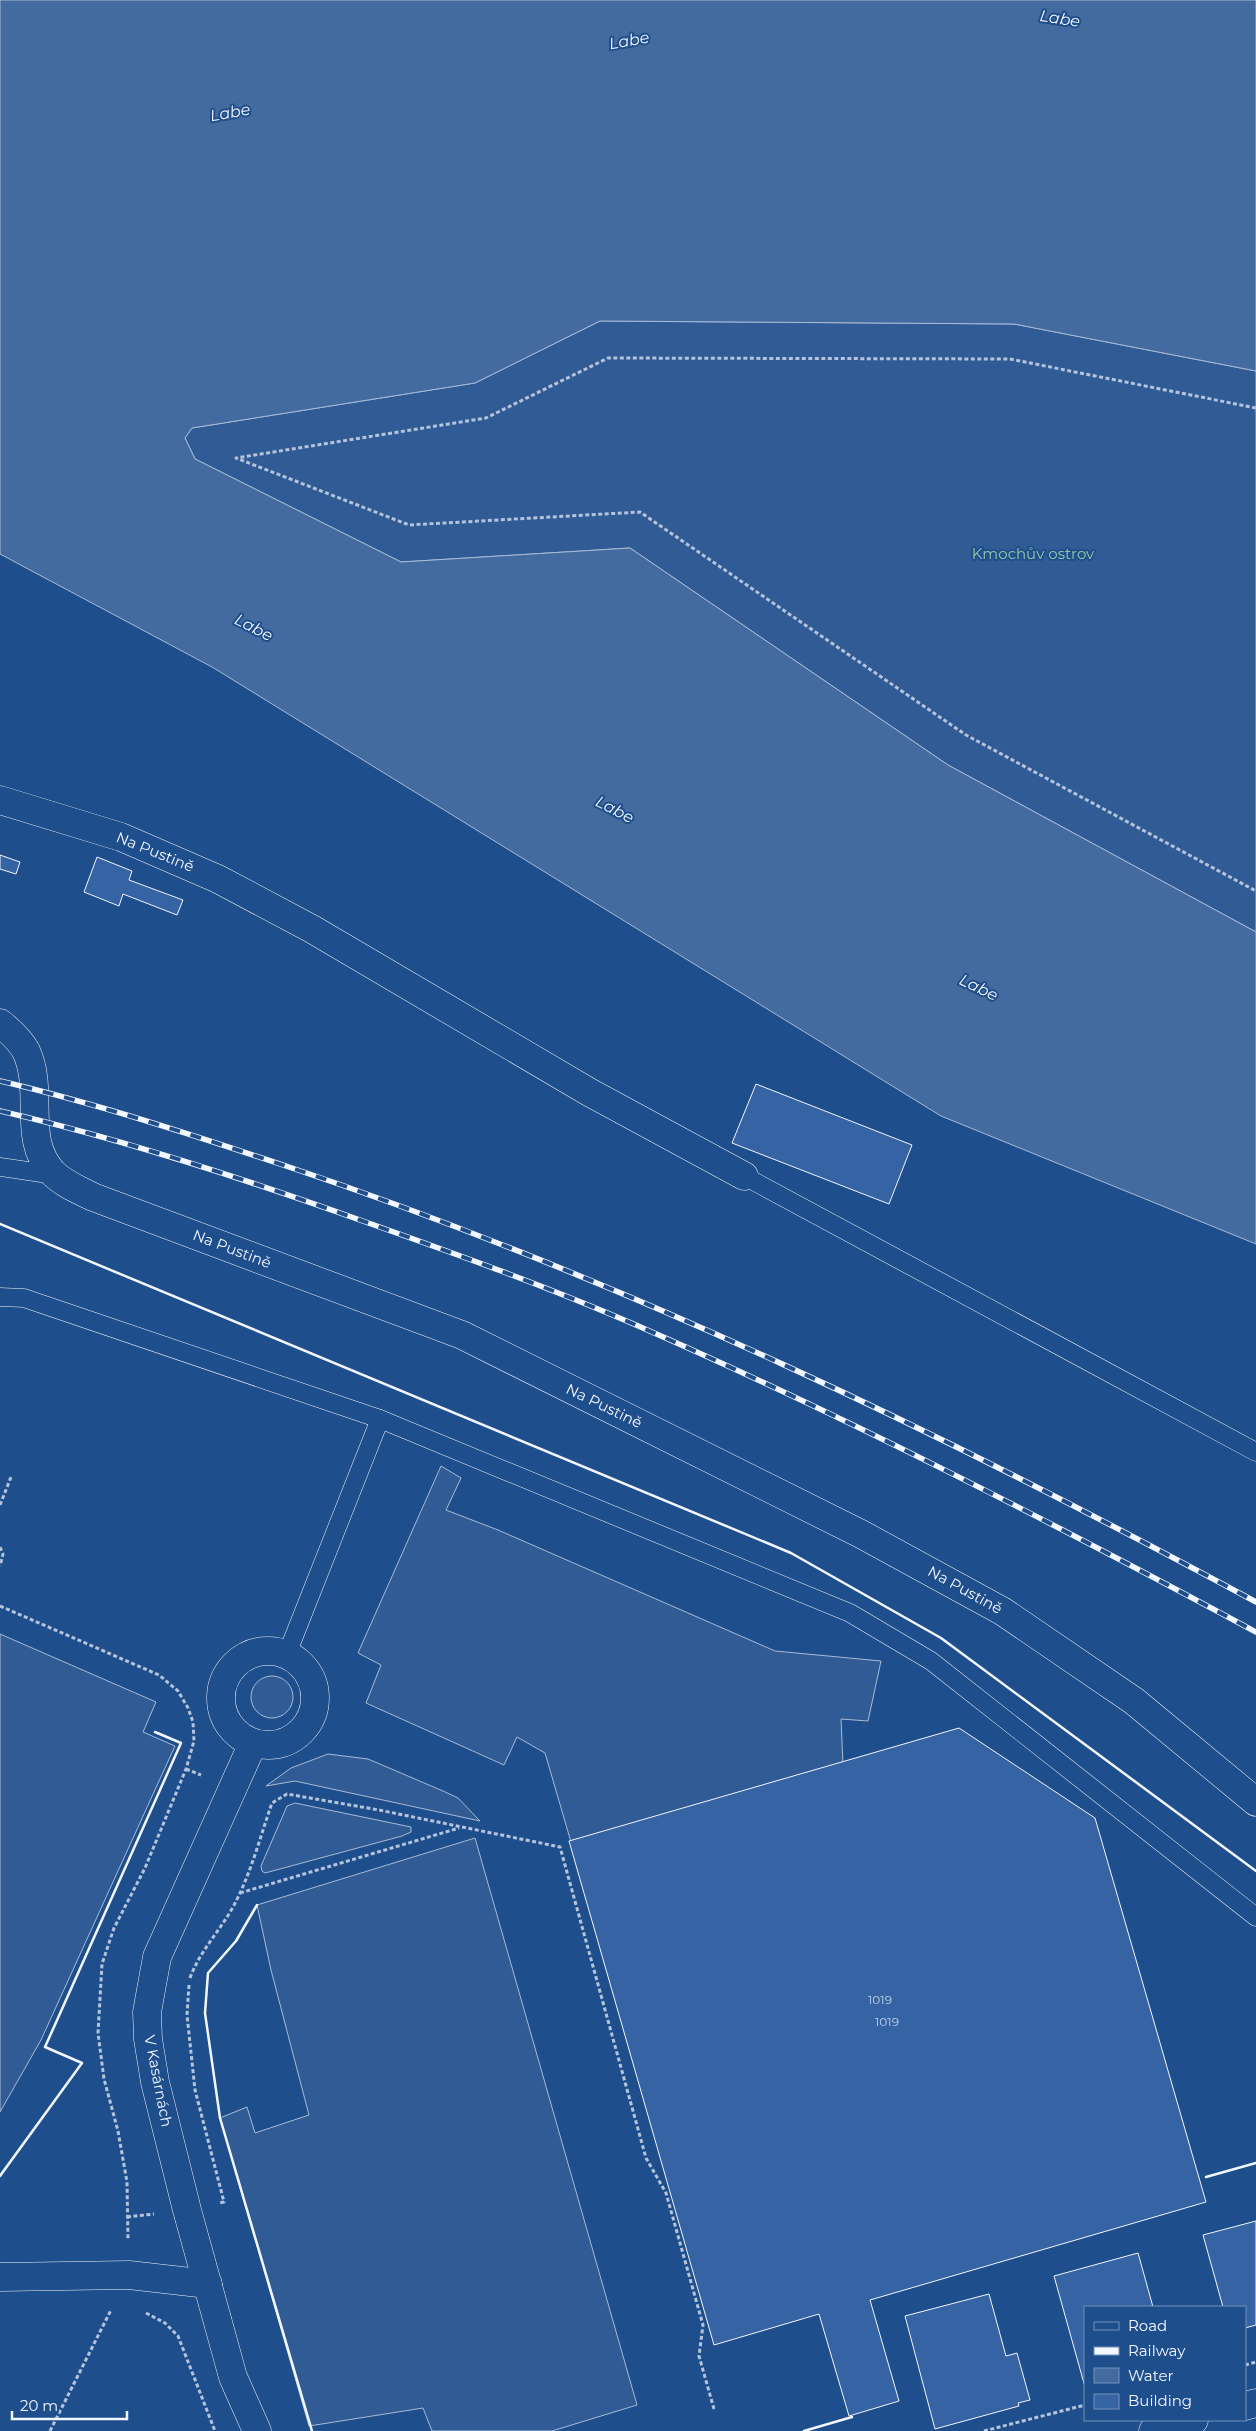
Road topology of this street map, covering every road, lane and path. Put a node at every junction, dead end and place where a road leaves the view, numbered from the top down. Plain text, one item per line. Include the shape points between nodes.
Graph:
1 (1256, 408) edge
2 (0, 800) edge
3 (1256, 891) edge
4 (0, 1023) edge
5 (0, 1167) edge
6 (55, 1175) junction
7 (744, 1176) joint
8 (0, 1297) edge
9 (380, 1419) junction
10 (1256, 1452) edge
11 (11, 1477) dead end
12 (0, 1506) edge
13 (0, 1547) edge
14 (0, 1566) edge
15 (0, 1606) edge
16 (287, 1654) junction
17 (253, 1743) junction
18 (186, 1769) dead end
19 (1256, 1802) edge
20 (461, 1828) junction
21 (239, 1894) junction
22 (1256, 1917) edge
23 (224, 2202) dead end
24 (0, 2278) edge
25 (208, 2284) junction
26 (112, 2309) dead end
27 (143, 2312) dead end
28 (1084, 2405) edge
29 (714, 2409) dead end
30 (1190, 2421) edge
31 (50, 2431) edge
32 (215, 2431) edge
33 (257, 2431) edge
34 (984, 2431) edge
35 (1153, 2431) edge

1 - 3 path via 1010,360 608,358 486,418 236,458 408,525 640,512 966,735
2 - 7 street, Na Pustině via 121,837 218,879 312,929 589,1092
4 - 6 street, Na Pustině via 27,1053 36,1140 39,1152
5 - 6 lane
6 - 19 street, Na Pustině via 93,1197 462,1335 861,1534 1002,1610 1134,1701
7 - 10 lane
8 - 9 lane via 24,1298
9 - 16 lane
9 - 22 lane via 850,1614 931,1661
11 - 12 path
13 - 14 path via 4,1554
15 - 18 path via 160,1674 178,1691 193,1722 194,1741
16 - 17 street via 303,1666 314,1684 316,1699 313,1712 307,1726 296,1736 282,1743
16 - 17 street via 271,1650 241,1658 222,1684 220,1698 226,1719 239,1736
17 - 25 street, V Kasárnách via 157,1957 147,2012 155,2082
20 - 21 path
20 - 21 path via 287,1794 272,1803
20 - 29 path via 560,1847 646,2158 666,2193 703,2325 699,2356
21 - 23 path via 197,1959 189,1981 187,2015 195,2090
24 - 25 street via 129,2275
25 - 33 street, V Kasárnách via 233,2376
26 - 31 path
27 - 32 path via 165,2323 178,2336
28 - 34 path
30 - 35 street

